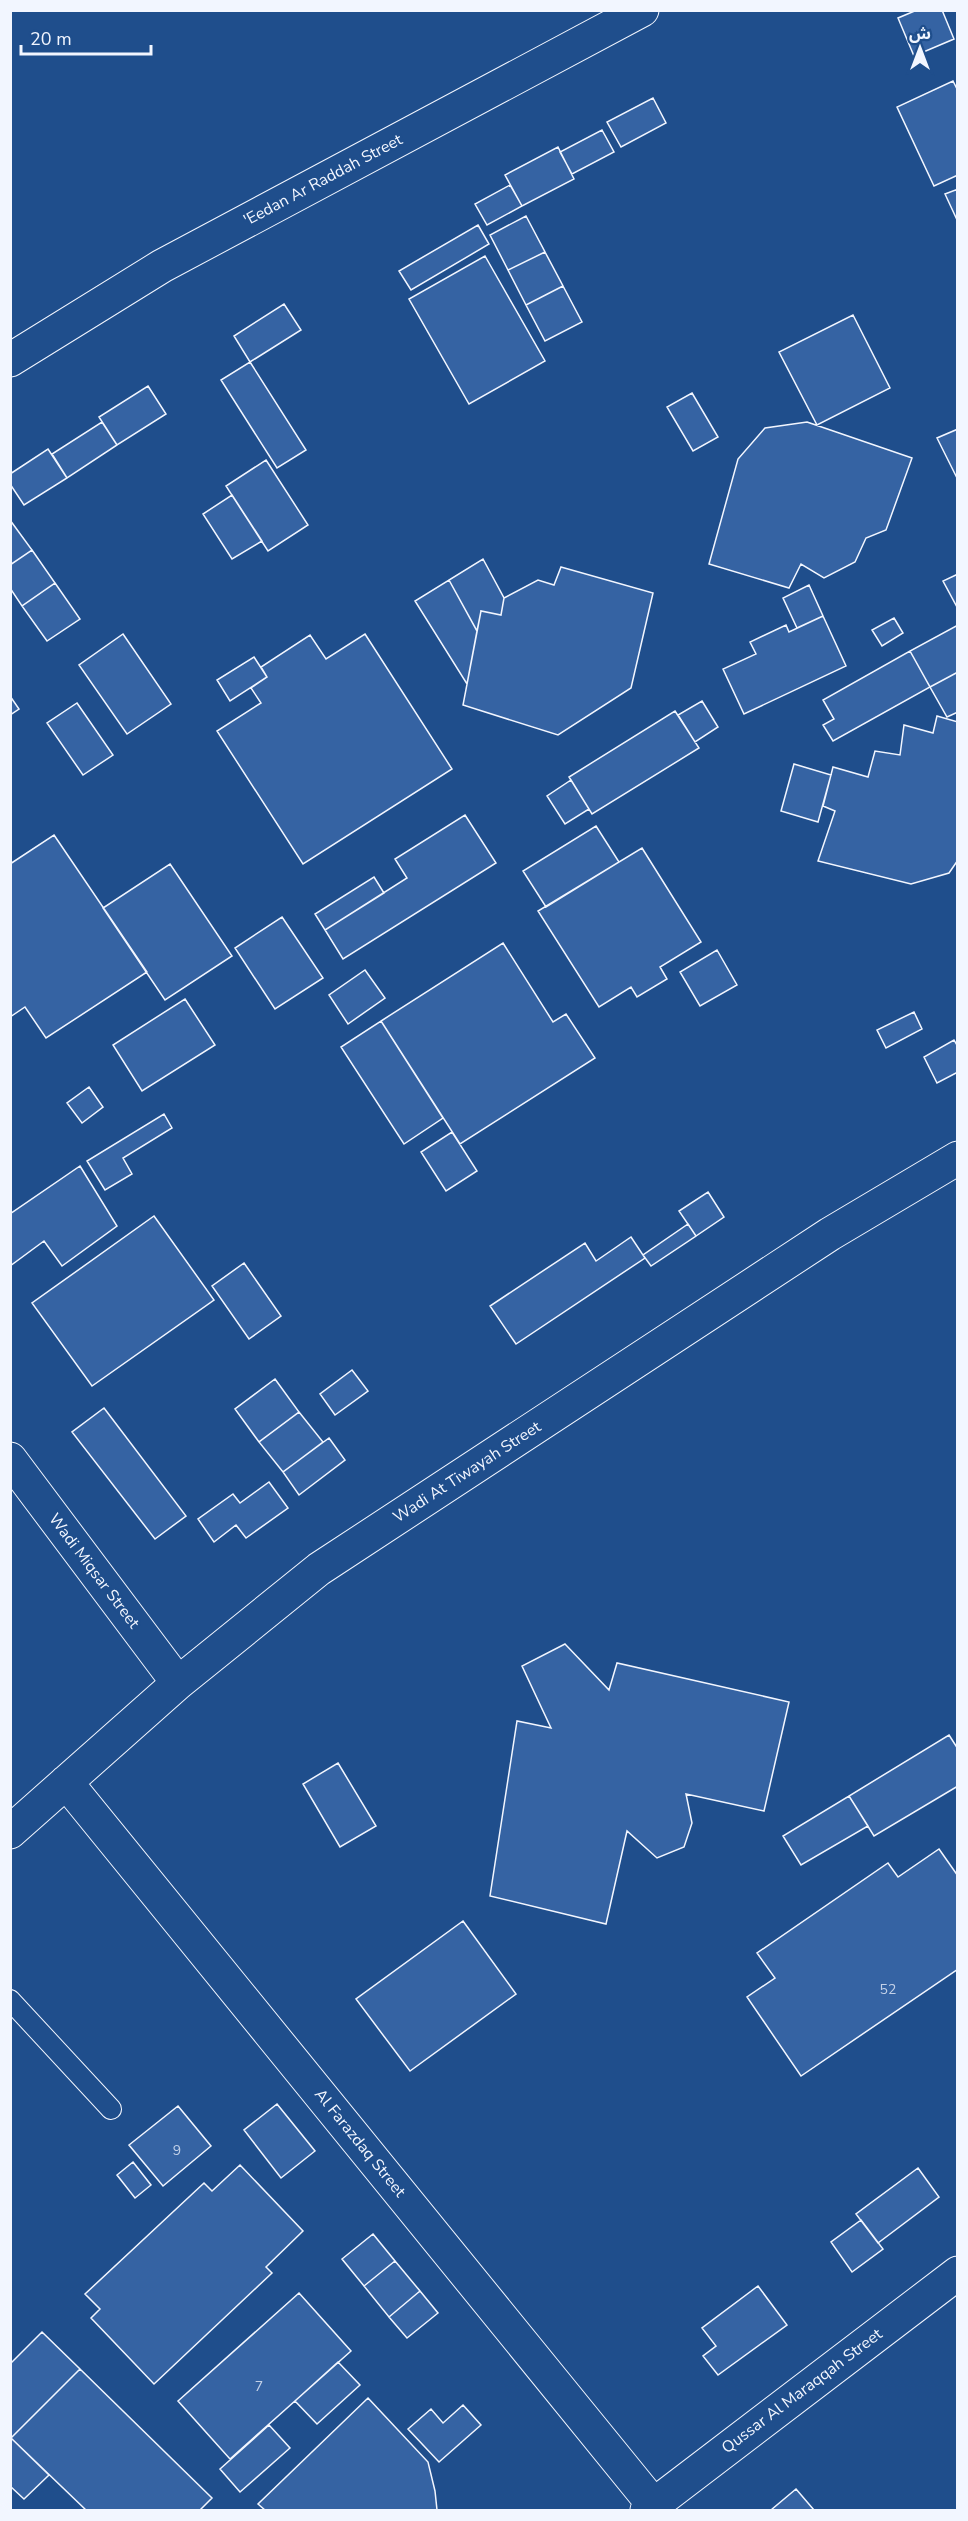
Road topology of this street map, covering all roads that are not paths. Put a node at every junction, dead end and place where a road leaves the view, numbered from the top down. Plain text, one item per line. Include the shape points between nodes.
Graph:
1 (642, 10) edge
2 (10, 360) edge
3 (957, 1158) edge
4 (10, 1459) edge
5 (178, 1683) junction
6 (66, 1782) junction
7 (10, 1832) edge
8 (10, 2000) edge
9 (111, 2109) dead end
10 (957, 2273) edge
11 (650, 2507) edge

1 - 2 street, 'Eedan Ar Raddah Street via 162,266
3 - 5 street, Wadi At Tiwayah Street via 830,1234 319,1569
4 - 5 street, Wadi Miqsar Street
5 - 6 street, Wadi At Tiwayah Street
6 - 7 street, Wadi At Tiwayah Street
6 - 11 street, Al Farazdaq Street
8 - 9 lane
10 - 11 street, Qussar Al Maraqqah Street

